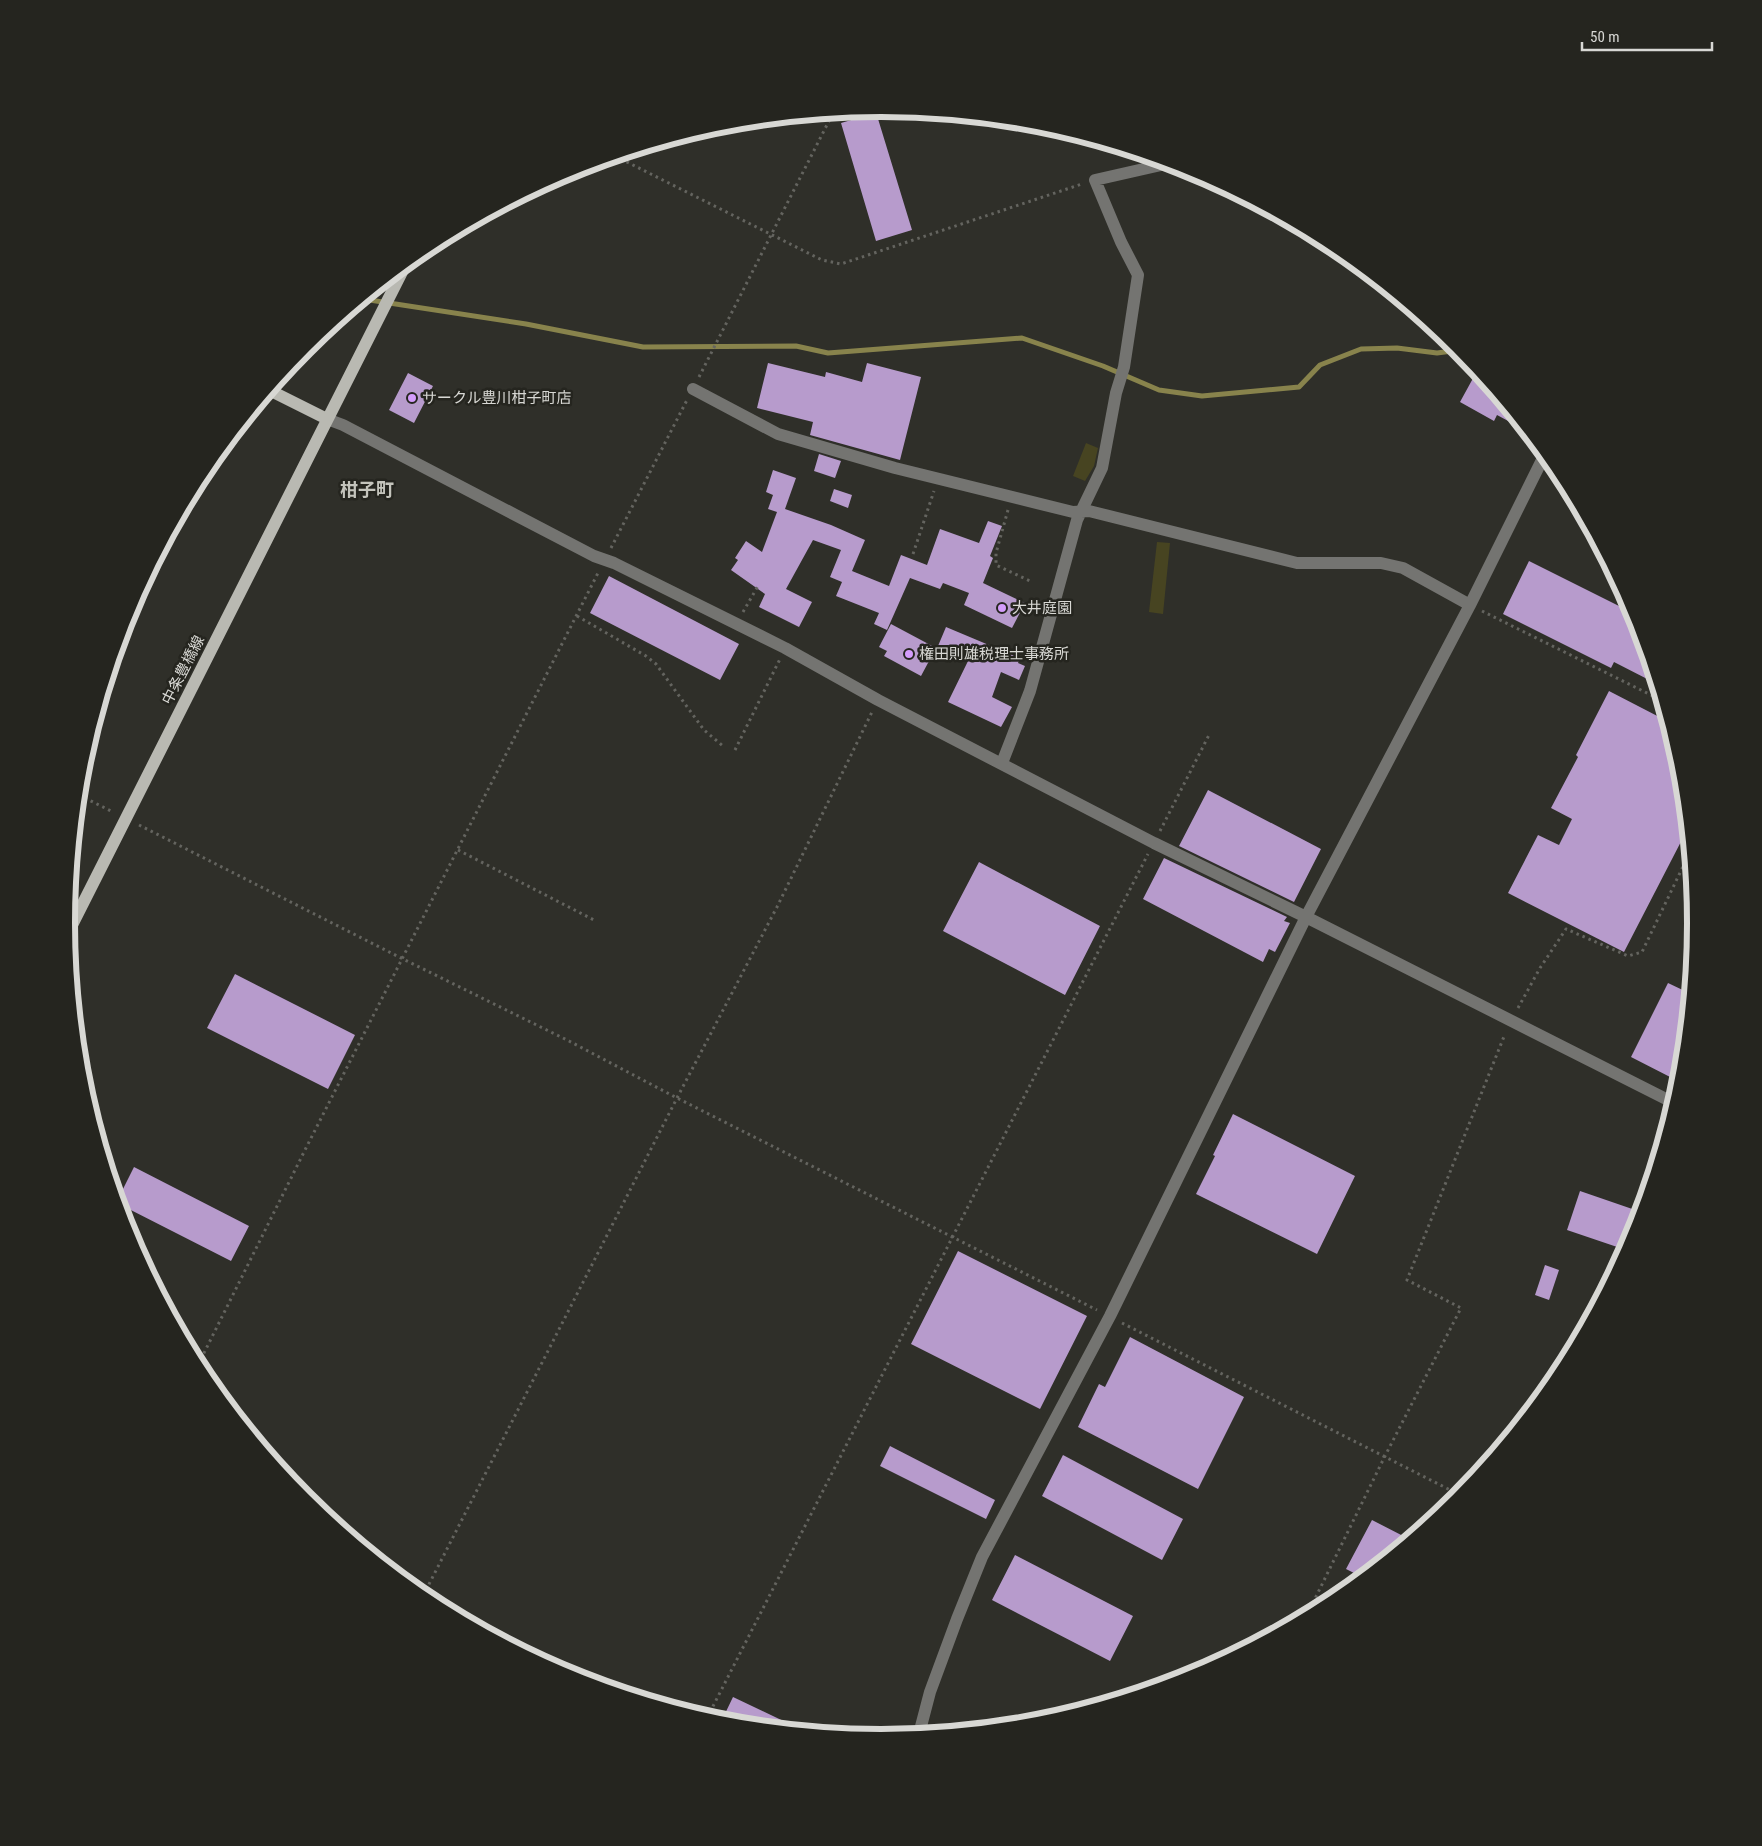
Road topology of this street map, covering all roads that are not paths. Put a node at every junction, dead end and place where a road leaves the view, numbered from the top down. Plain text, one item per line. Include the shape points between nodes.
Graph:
1 (1156, 166) edge
2 (399, 277) edge
3 (693, 389) road end
4 (274, 393) edge
5 (327, 419) junction
6 (1541, 462) edge
7 (1081, 512) junction
8 (1470, 605) junction
9 (1002, 763) junction
10 (1306, 917) junction
11 (75, 921) edge
12 (1667, 1100) edge
13 (921, 1728) edge

1 - 7 street via 1095,180 1138,275 1124,367 1102,468
2 - 5 main road, 中条豊橋線
3 - 7 street via 778,434 894,468
4 - 5 main road
5 - 9 street via 786,648 878,700
5 - 11 main road, 中条豊橋線
6 - 8 street
7 - 8 street via 1088,511 1297,563 1381,563 1404,568
7 - 9 street via 1030,691
8 - 10 street
9 - 10 street via 1154,843
10 - 12 street
10 - 13 street via 1110,1316 982,1557 930,1692

